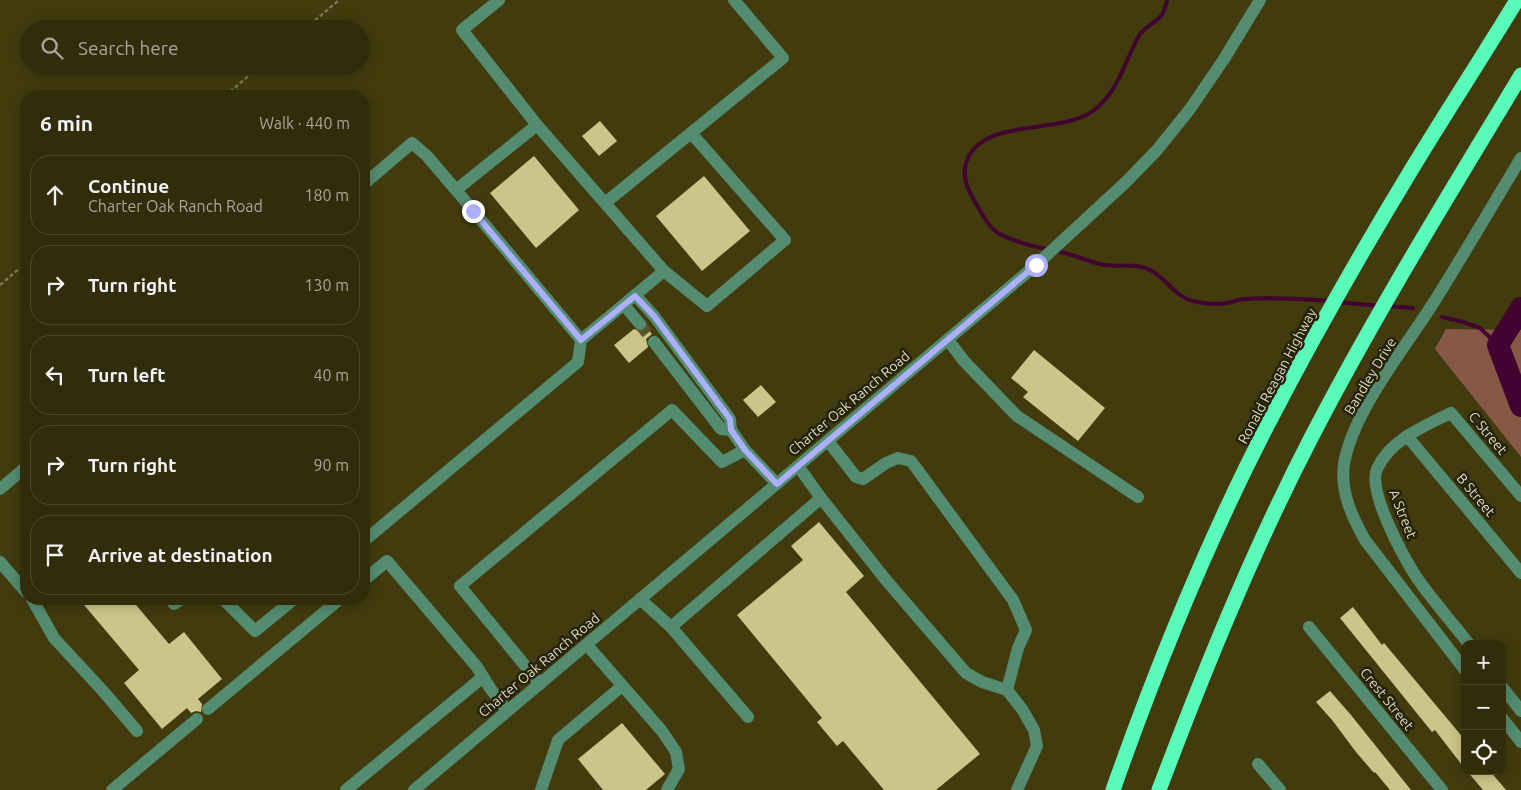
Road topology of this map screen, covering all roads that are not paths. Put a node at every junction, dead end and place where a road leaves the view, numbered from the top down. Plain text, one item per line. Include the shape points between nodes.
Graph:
1 (499, 0) edge
2 (734, 0) edge
3 (1260, 0) edge
4 (1516, 0) edge
5 (1521, 75) edge
6 (537, 125) junction
7 (691, 133) junction
8 (1521, 158) edge
9 (370, 179) edge
10 (456, 190) junction
11 (605, 203) junction
12 (664, 271) junction
13 (635, 296) junction
14 (624, 305) junction
15 (640, 324) tunnel mouth
16 (581, 340) junction
17 (948, 340) junction
18 (654, 342) tunnel mouth
19 (1451, 413) joint
20 (731, 430) junction
21 (1407, 436) junction
22 (828, 441) junction
23 (745, 450) junction
24 (798, 466) junction
25 (20, 472) edge
26 (777, 484) junction
27 (0, 489) edge
28 (1521, 496) edge
29 (1138, 497) dead end
30 (820, 498) junction
31 (370, 536) edge
32 (0, 562) edge
33 (1521, 573) edge
34 (370, 575) edge
35 (20, 585) edge
36 (640, 599) junction
37 (35, 605) edge
38 (229, 605) edge
39 (287, 605) edge
40 (333, 605) edge
41 (671, 626) junction
42 (1309, 627) dead end
43 (1466, 640) edge
44 (587, 644) junction
45 (1461, 665) edge
46 (483, 677) junction
47 (540, 684) junction
48 (622, 686) junction
49 (1007, 690) junction
50 (1506, 692) edge
51 (208, 710) dead end
52 (508, 711) junction
53 (1521, 711) edge
54 (197, 718) dead end
55 (748, 718) dead end
56 (1506, 723) edge
57 (136, 731) dead end
58 (1521, 742) edge
59 (1258, 764) dead end
60 (1273, 787) edge
61 (112, 790) edge
62 (346, 790) edge
63 (414, 790) edge
64 (541, 790) edge
65 (667, 790) edge
66 (1017, 790) edge
67 (1113, 790) edge
68 (1159, 790) edge
69 (1442, 790) edge

1 - 6 street via 462,30
2 - 7 street via 783,58
3 - 17 street, Charter Oak Ranch Road via 1224,59 1157,150 1071,234
4 - 67 highway, Ronald Reagan Highway via 1412,168 1268,424 1190,592 1144,702
5 - 68 highway via 1363,342 1310,439 1200,681
6 - 10 street
6 - 11 street
7 - 11 street
7 - 12 street via 785,240 707,306
8 - 45 street, Bandley Drive via 1434,303 1370,400 1357,425 1344,466 1348,503 1365,540
9 - 10 street via 412,143
10 - 16 street
11 - 12 street
12 - 13 street
13 - 14 street
13 - 20 street via 654,316 730,419
14 - 15 street
14 - 16 street
16 - 31 street via 578,362
17 - 22 street, Charter Oak Ranch Road
17 - 29 street via 1017,416
18 - 20 street via 721,429
19 - 21 street, A Street
19 - 28 street, C Street
20 - 23 street
21 - 33 street, B Street
21 - 43 street, A Street via 1385,456 1376,472 1380,503 1393,536 1417,578
22 - 24 street, Charter Oak Ranch Road
22 - 49 street via 856,477 863,479 886,462 898,458 911,461 1013,600 1026,630
23 - 26 street
23 - 47 street via 722,462 672,410 460,586
24 - 26 street, Charter Oak Ranch Road
24 - 30 street
25 - 27 street
26 - 36 street, Charter Oak Ranch Road
30 - 41 street
30 - 49 street via 966,673
32 - 35 street
34 - 46 street via 387,561
36 - 41 street
36 - 44 street, Charter Oak Ranch Road
37 - 57 street via 54,638
38 - 39 street via 255,631
40 - 51 street
41 - 55 street
42 - 69 street, Crest Street
44 - 47 street, Charter Oak Ranch Road
44 - 48 street
46 - 52 street
46 - 62 street
47 - 52 street, Charter Oak Ranch Road
48 - 64 street via 558,740
48 - 65 street via 676,752 679,769
49 - 66 street via 1034,730 1037,746
50 - 53 street
52 - 63 street, Charter Oak Ranch Road
54 - 61 street
56 - 58 street
59 - 60 street

